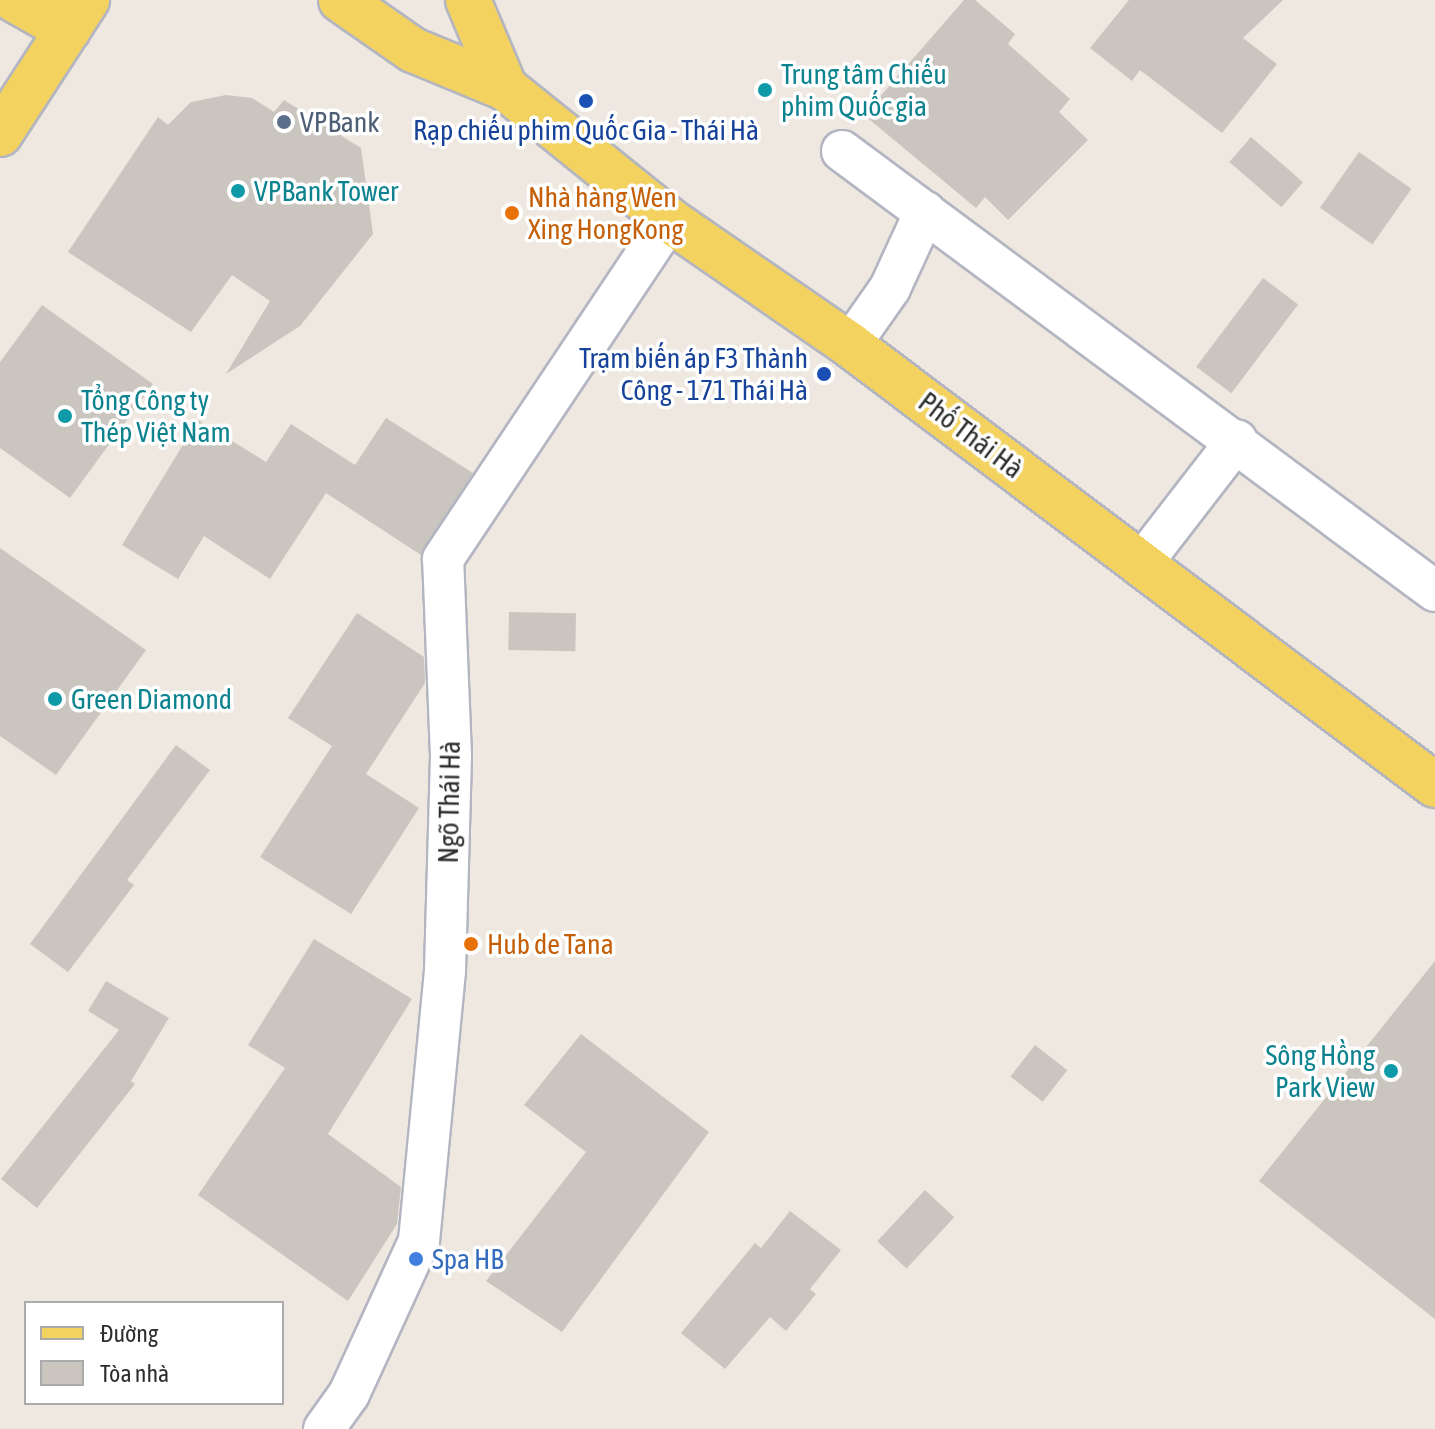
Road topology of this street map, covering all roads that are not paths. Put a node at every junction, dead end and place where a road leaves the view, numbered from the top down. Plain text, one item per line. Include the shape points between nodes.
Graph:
1 (3, 0) edge
2 (15, 0) edge
3 (341, 0) edge
4 (468, 0) edge
5 (0, 6) edge
6 (78, 15) edge
7 (505, 88) junction
8 (0, 134) edge
9 (842, 151) dead end
10 (925, 212) junction
11 (669, 220) junction
12 (850, 345) junction
13 (1237, 440) junction
14 (1142, 563) junction
15 (1435, 591) edge
16 (1435, 785) edge
17 (324, 1429) edge

1 - 5 main road
2 - 6 main road
3 - 7 main road, Phố Thái Hà via 413,50
4 - 7 main road, Phố Thái Hà
6 - 8 main road
7 - 11 main road, Phố Thái Hà
9 - 10 street
10 - 12 street via 890,288
10 - 13 street
11 - 12 main road, Phố Thái Hà
11 - 17 street, Ngõ Thái Hà via 443,559 451,756 445,971 419,1241 349,1394
12 - 14 main road, Phố Thái Hà
13 - 14 street
13 - 15 street
14 - 16 main road, Phố Thái Hà

